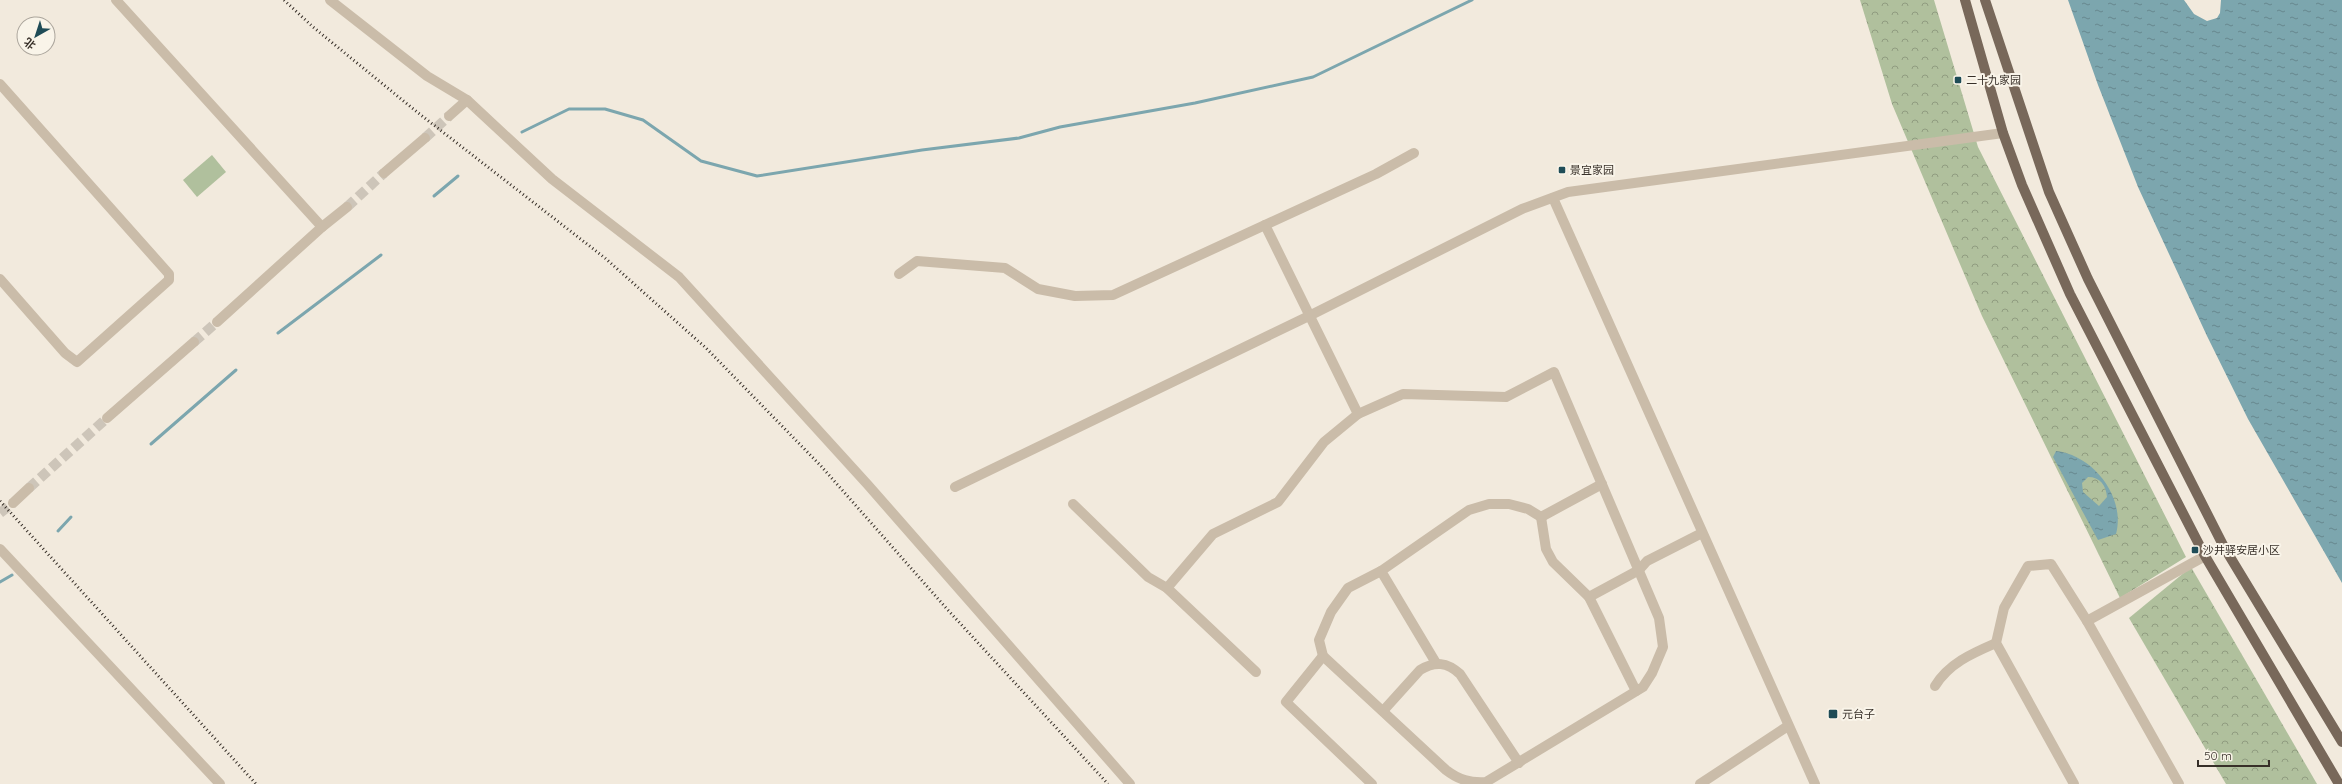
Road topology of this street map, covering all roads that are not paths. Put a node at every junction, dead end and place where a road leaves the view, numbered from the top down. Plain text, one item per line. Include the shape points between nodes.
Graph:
1 (116, 0) edge
2 (330, 0) edge
3 (1965, 0) edge
4 (1985, 0) edge
5 (0, 84) edge
6 (467, 100) junction
7 (449, 116) tunnel mouth
8 (2003, 133) junction
9 (425, 138) tunnel mouth
10 (1414, 153) dead end
11 (384, 173) tunnel mouth
12 (1553, 198) junction
13 (347, 208) tunnel mouth
14 (1265, 225) junction
15 (322, 227) junction
16 (899, 274) dead end
17 (0, 279) edge
18 (1311, 315) junction
19 (217, 322) tunnel mouth
20 (194, 342) tunnel mouth
21 (1358, 414) junction
22 (107, 418) tunnel mouth
23 (1602, 484) junction
24 (955, 486) dead end
25 (29, 488) tunnel mouth
26 (13, 503) tunnel mouth
27 (1073, 504) dead end
28 (1541, 517) junction
29 (1702, 533) junction
30 (0, 549) edge
31 (2205, 556) junction
32 (1639, 570) junction
33 (1381, 571) junction
34 (1168, 588) junction
35 (1589, 597) junction
36 (2087, 621) junction
37 (1996, 643) junction
38 (1323, 656) junction
39 (1436, 663) junction
40 (1256, 672) dead end
41 (1935, 686) dead end
42 (1636, 691) junction
43 (1383, 711) junction
44 (1788, 726) junction
45 (2342, 742) edge
46 (1519, 763) junction
47 (1487, 783) edge
48 (220, 784) edge
49 (1130, 784) edge
50 (1372, 784) edge
51 (1700, 784) edge
52 (1814, 784) edge
53 (2074, 784) edge
54 (2179, 784) edge
55 (2339, 784) edge

1 - 15 street
2 - 6 street via 427,76
3 - 8 main road
4 - 45 main road via 2049,192 2088,279 2224,547
5 - 17 street via 169,274 169,280 76,362 65,353
6 - 7 street
6 - 49 street via 552,179 679,277 868,485
8 - 12 street via 1568,192
8 - 31 main road via 2022,185 2070,294
9 - 11 street
10 - 14 street via 1376,174
12 - 18 street via 1522,209
12 - 29 street
13 - 15 street
14 - 16 street via 1113,295 1075,296 1038,289 1005,268 916,261
14 - 18 street
15 - 19 street
18 - 21 street
18 - 24 street
20 - 22 street
21 - 23 street via 1403,394 1506,397 1554,372
21 - 34 street via 1324,442 1278,502 1213,534
23 - 28 street
23 - 32 street
25 - 26 street
27 - 34 street via 1148,577
28 - 33 street via 1528,509 1509,504 1488,504 1469,510
28 - 35 street via 1546,549 1553,562
29 - 32 street via 1647,561
29 - 44 street
30 - 48 street
31 - 36 street
31 - 55 main road
32 - 35 street
32 - 42 street via 1659,618 1663,647 1652,673 1643,687
33 - 38 street via 1348,588 1331,612 1319,640
33 - 39 street
34 - 40 street
35 - 42 street
36 - 37 street via 2051,564 2028,566 2004,608
36 - 54 street
37 - 41 street via 1971,654 1943,673
37 - 53 street
38 - 43 street
38 - 50 street via 1286,702
39 - 43 street via 1420,670
39 - 46 street via 1445,664 1460,674
42 - 46 street
43 - 47 street via 1458,779 1472,783
44 - 51 street
44 - 52 street
46 - 47 street

